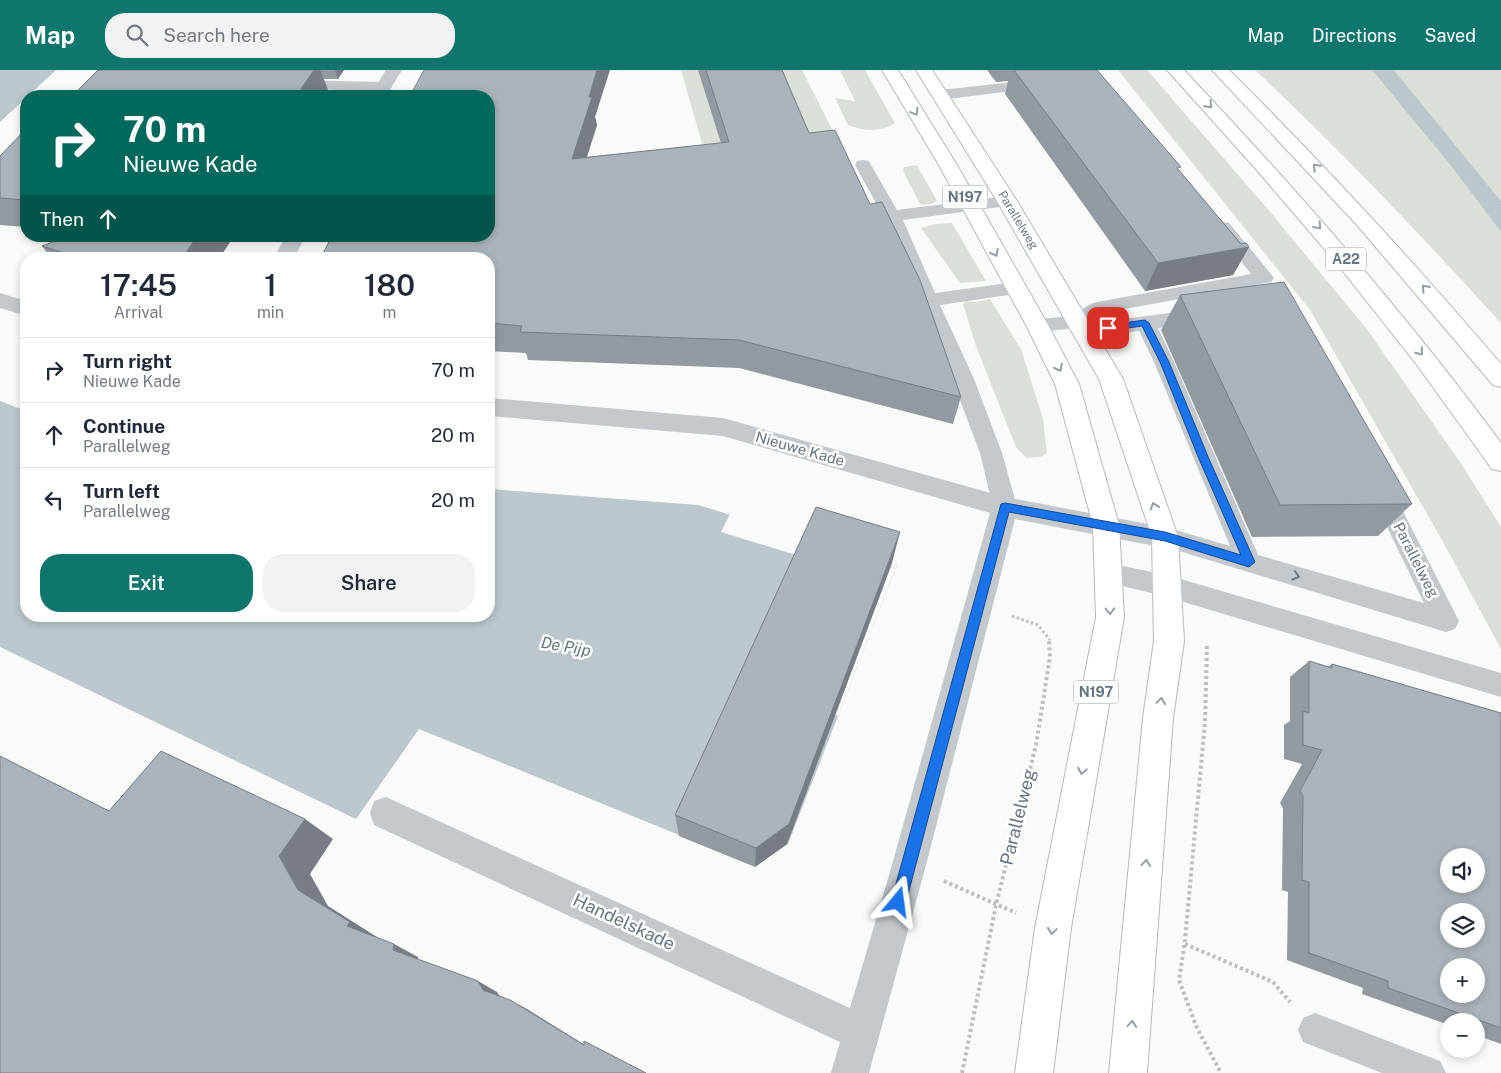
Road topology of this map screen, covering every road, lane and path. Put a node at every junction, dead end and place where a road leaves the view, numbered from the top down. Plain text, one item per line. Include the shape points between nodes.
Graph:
1 (394, 70) edge
2 (890, 70) edge
3 (924, 70) edge
4 (1175, 70) edge
5 (1220, 70) edge
6 (1053, 82) edge
7 (277, 85) edge
8 (351, 90) edge
9 (382, 90) edge
10 (940, 95) junction
11 (863, 165) dead end
12 (1007, 201) junction
13 (970, 206) junction
14 (892, 216) junction
15 (1214, 216) edge
16 (1014, 288) junction
17 (0, 300) edge
18 (929, 300) junction
19 (20, 307) edge
20 (1225, 314) edge
21 (1077, 321) junction
22 (1145, 323) junction
23 (1037, 325) junction
24 (1501, 379) edge
25 (495, 408) edge
26 (1501, 462) edge
27 (1371, 470) edge
28 (1005, 507) junction
29 (1106, 525) junction
30 (1165, 537) junction
31 (1249, 562) junction
32 (1108, 573) junction
33 (1167, 586) junction
34 (979, 603) junction
35 (1501, 685) edge
36 (386, 813) dead end
37 (909, 865) junction
38 (996, 904) junction
39 (1185, 944) dead end
40 (1179, 980) dead end
41 (1315, 1030) joint
42 (861, 1032) junction
43 (850, 1073) edge
44 (962, 1073) edge
45 (1034, 1073) edge
46 (1128, 1073) edge
47 (1221, 1073) edge
48 (1428, 1073) edge

1 - 9 street
2 -> 13 main road, N197
3 - 10 main road, Parallelweg / N197
4 -> 26 main road, A22 via 1256,156 1363,279
24 -> 5 main road, A22 via 1322,174
6 - 10 lane
7 - 8 lane
10 - 12 main road, Parallelweg / N197
11 - 14 lane
12 - 13 lane
12 - 21 main road, Parallelweg / N197
13 - 14 lane
13 -> 16 main road, N197
14 - 18 lane
15 - 21 lane via 1264,278 1098,308
16 - 18 lane
16 - 23 main road, N197
17 - 19 street
18 - 28 lane via 991,452
20 - 22 lane
21 - 22 lane via 1108,328
21 - 23 lane
30 -> 21 main road, Parallelweg / N197 via 1111,379
22 - 31 lane
23 -> 29 main road, N197 via 1066,384
25 - 28 street, Nieuwe Kade via 723,427
31 -> 27 lane, Parallelweg via 1446,621
28 - 29 street, Nieuwe Kade
28 - 34 street
29 - 30 street, Parallelweg
29 - 32 main road, N197
30 - 31 lane, Parallelweg
30 - 33 main road, Parallelweg / N197
32 - 33 lane
32 -> 45 main road, N197 via 1110,617 1053,928
33 - 35 lane
46 -> 33 main road, Parallelweg / N197 via 1158,718 1169,641
34 - 37 street
34 - 38 path, Parallelweg via 1038,625 1050,640 1036,745
36 - 42 street, Handelskade
37 - 38 path
37 - 42 street
38 - 44 path, Parallelweg
39 - 41 path via 1273,982
40 - 47 path via 1197,1028
41 - 48 lane
42 - 43 street

